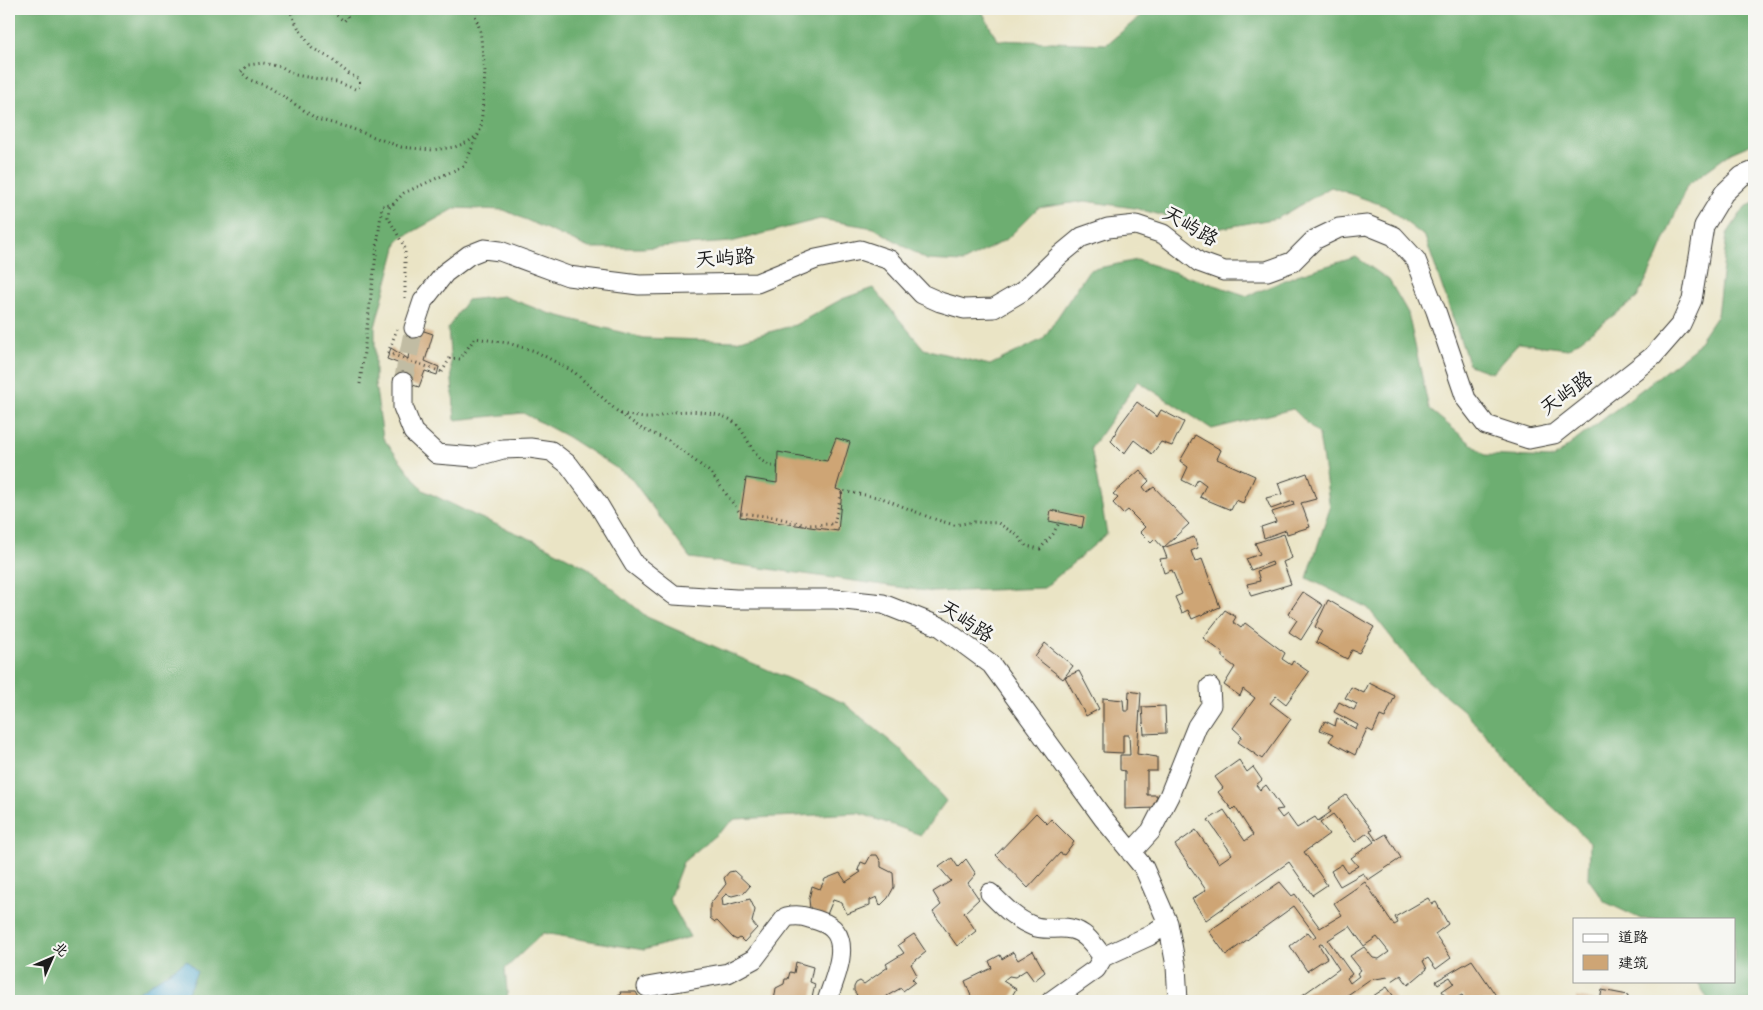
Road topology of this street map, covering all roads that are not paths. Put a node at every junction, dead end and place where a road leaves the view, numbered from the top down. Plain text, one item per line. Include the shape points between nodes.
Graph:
1 (1754, 171) edge
2 (406, 328) tunnel mouth
3 (403, 382) tunnel mouth
4 (1210, 687) dead end
5 (1132, 852) junction
6 (990, 893) dead end
7 (1168, 923) junction
8 (1103, 957) junction
9 (648, 987) dead end
10 (827, 1001) edge
11 (1051, 1001) edge
12 (1178, 1001) edge

1 - 2 street, 天屿路 via 1742,176 1724,193 1704,226 1692,300 1681,324 1653,356 1554,434 1529,439 1486,425 1466,399 1416,260 1394,236 1367,225 1339,228 1314,240 1292,262 1267,271 1224,270 1199,262 1163,234 1136,225 1108,228 1082,237 1023,291 994,308 964,309 922,294 890,260 860,250 816,259 758,282 638,285 568,276 500,251 484,249 469,255 444,273
3 - 5 street, 天屿路 via 403,407 413,432 437,454 474,457 503,449 530,448 551,451 563,460 598,504 634,564 674,596 835,599 883,604 941,627 991,664 1103,818
4 - 5 street via 1211,705 1197,726 1152,832
5 - 7 street, 天屿路 via 1144,868
6 - 8 street via 1013,916 1034,926 1072,929 1088,938
7 - 8 street via 1149,936
7 - 12 street, 天屿路
8 - 11 street via 1096,969
9 - 10 street via 728,973 754,959 786,917 798,914 825,923 839,935 842,950

